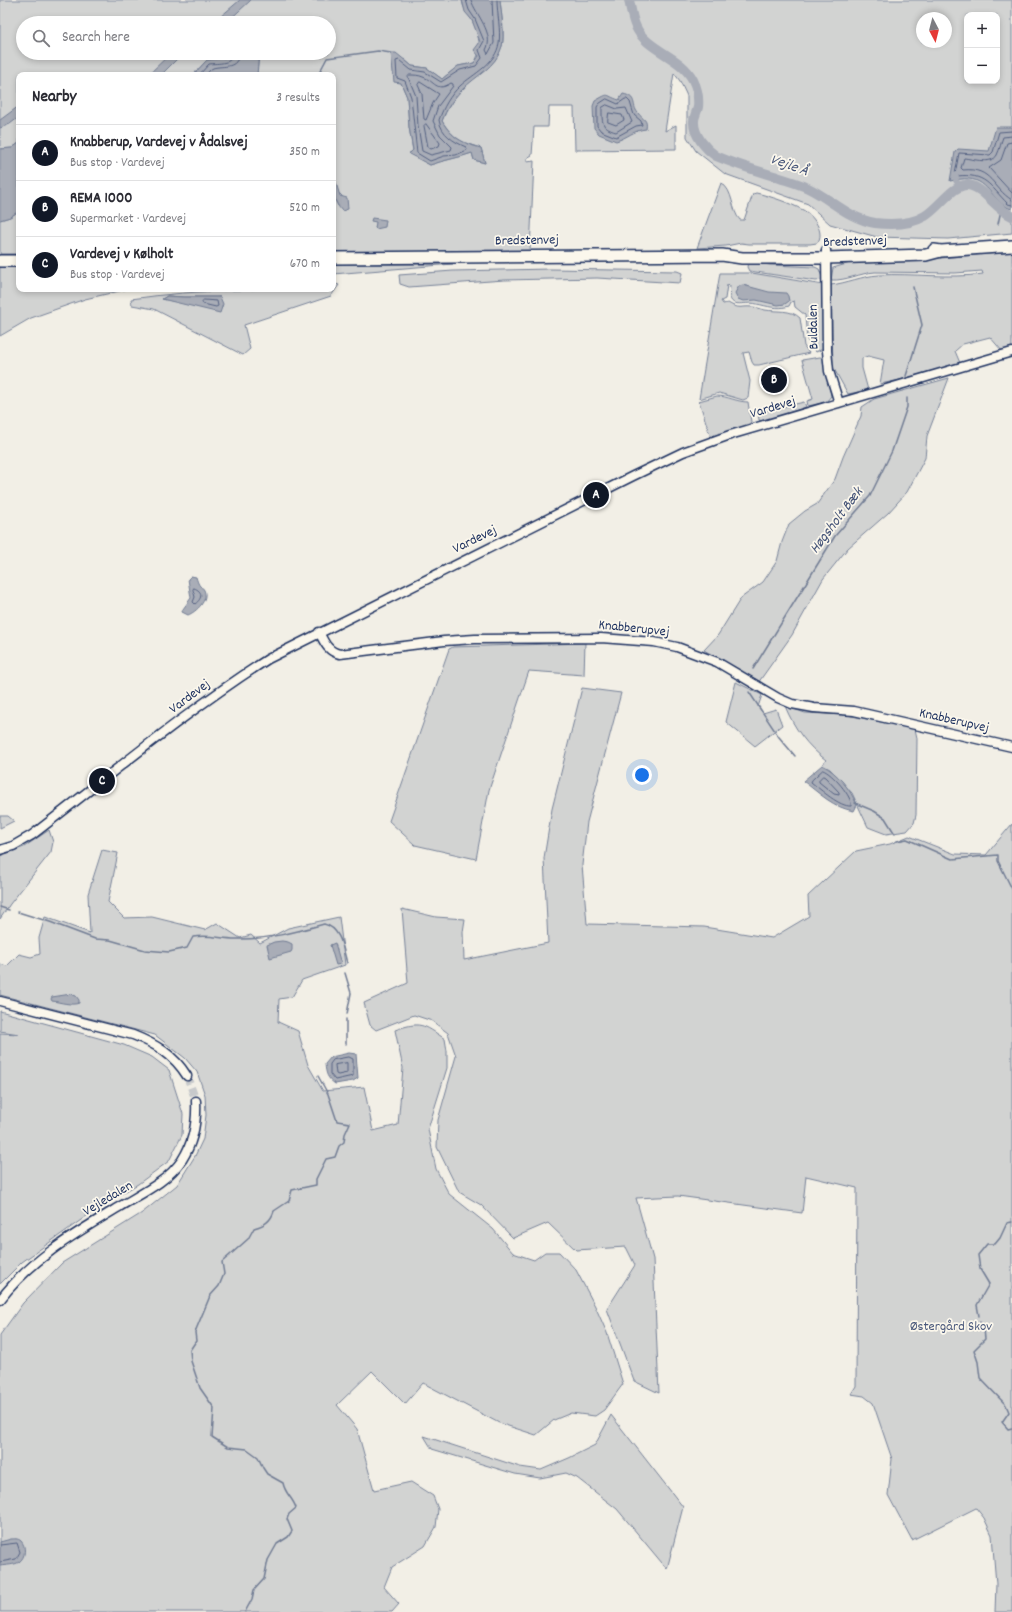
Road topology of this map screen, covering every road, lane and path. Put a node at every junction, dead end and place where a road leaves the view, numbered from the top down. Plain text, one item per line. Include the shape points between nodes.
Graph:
1 (1012, 246) edge
2 (826, 254) junction
3 (336, 258) edge
4 (0, 261) edge
5 (16, 261) edge
6 (1012, 352) edge
7 (839, 402) junction
8 (319, 632) junction
9 (1012, 747) edge
10 (0, 850) edge
11 (0, 1001) edge
12 (188, 1076) tunnel mouth
13 (196, 1101) tunnel mouth
14 (0, 1300) edge

1 - 2 highway, Bredstenvej
2 - 3 highway, Bredstenvej via 742,258 722,255
2 - 7 street, Buldalen via 827,352 829,370
4 - 5 highway
6 - 7 street, Vardevej
7 - 8 street, Vardevej via 683,452
8 - 9 street, Knabberupvej via 327,647 333,653 340,654 475,639 601,638 654,642 677,647 717,662 792,704 854,711
8 - 10 street, Vardevej via 268,659 234,681 32,835
11 - 12 street via 147,1040 172,1056
13 - 14 street, Vejledalen via 192,1138 175,1169 156,1186 51,1250 7,1290

